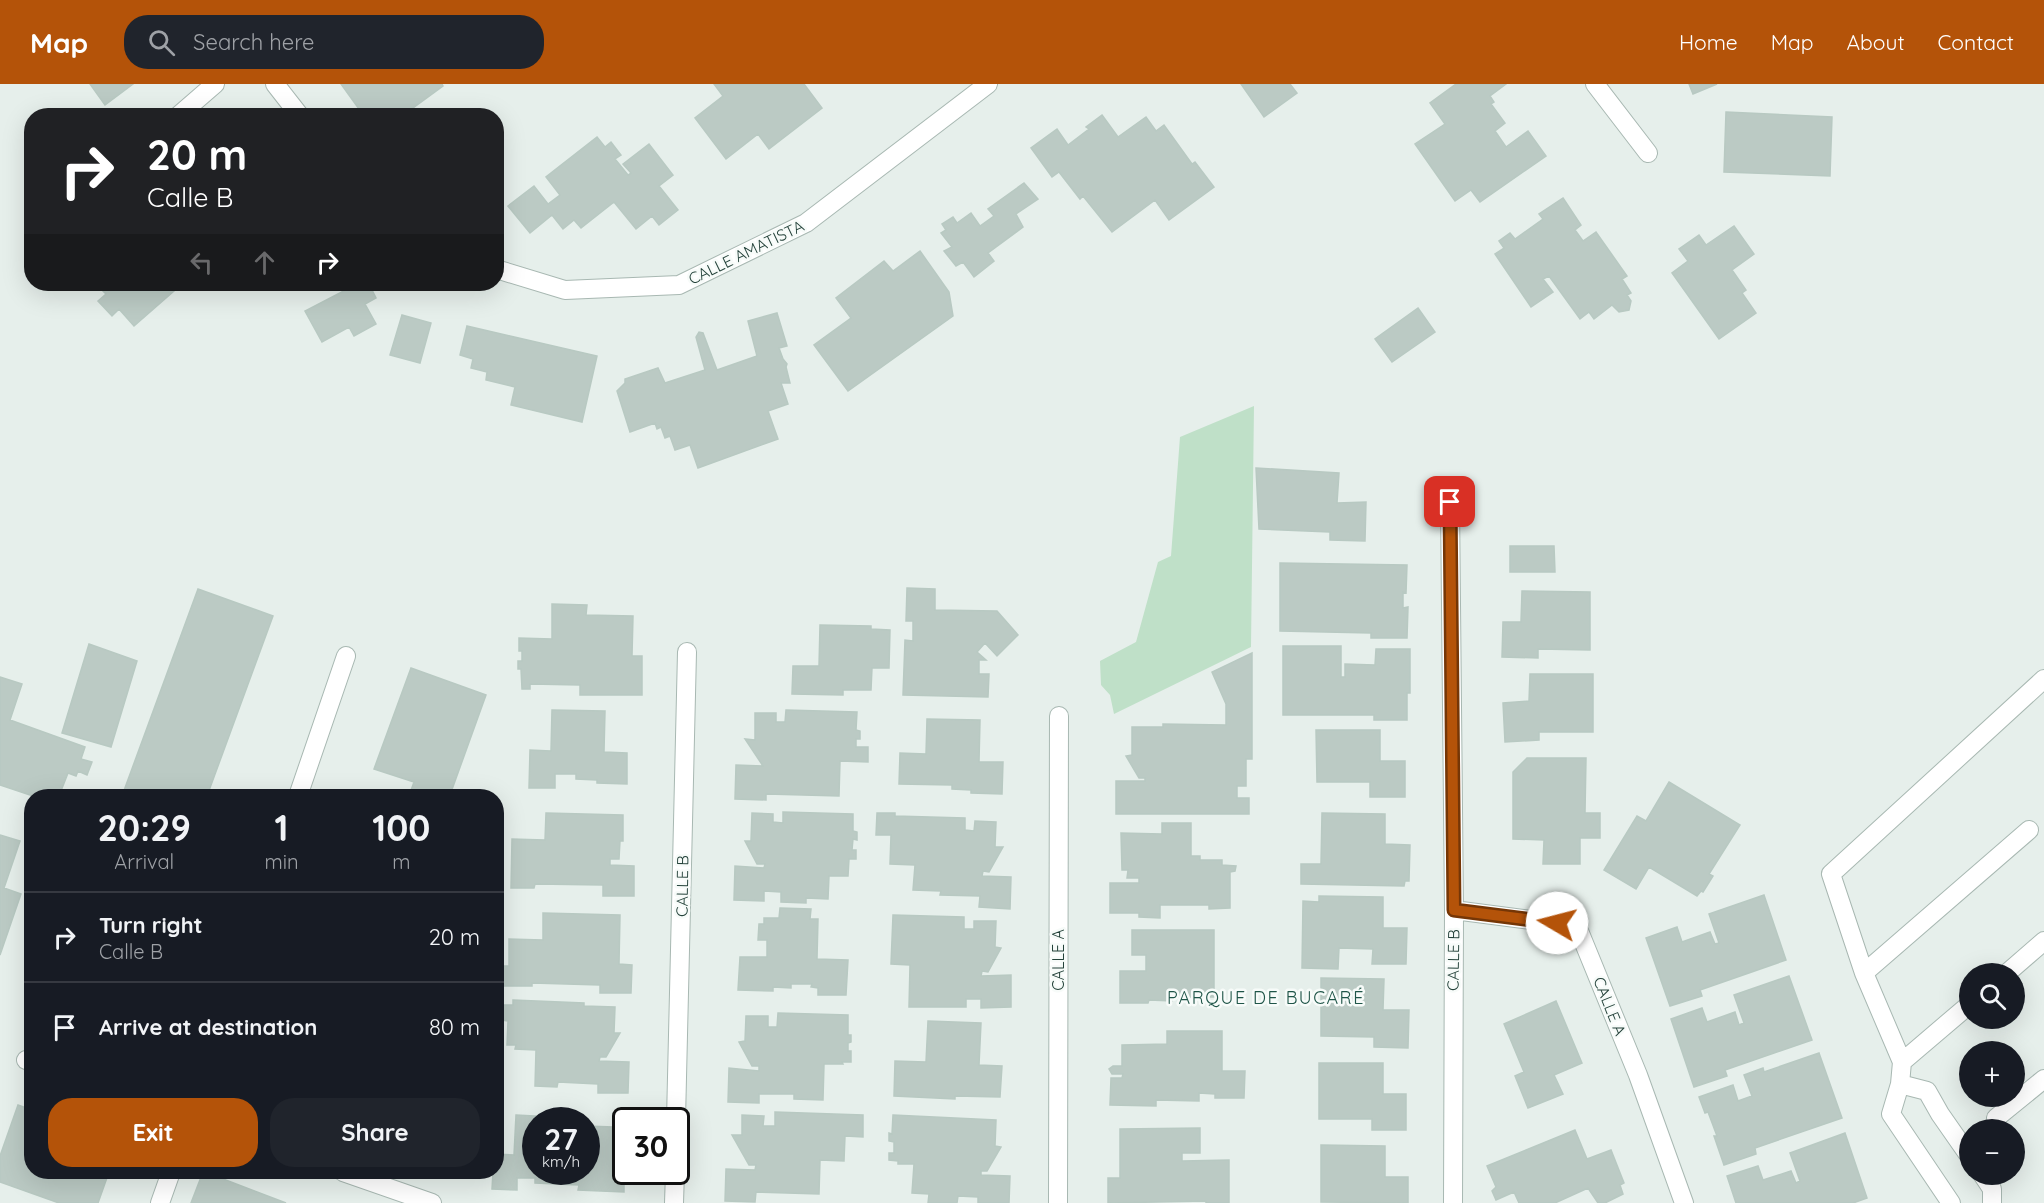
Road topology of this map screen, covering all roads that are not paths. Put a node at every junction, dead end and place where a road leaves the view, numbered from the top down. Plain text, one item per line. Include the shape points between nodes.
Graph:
1 (215, 84) edge
2 (275, 84) edge
3 (988, 84) edge
4 (1595, 84) edge
5 (187, 108) edge
6 (294, 108) edge
7 (1648, 153) dead end
8 (504, 271) edge
9 (1450, 502) dead end
10 (687, 652) dead end
11 (346, 656) dead end
12 (2044, 680) edge
13 (1059, 716) dead end
14 (300, 789) edge
15 (2030, 830) dead end
16 (1454, 910) junction
17 (2044, 941) edge
18 (2019, 963) edge
19 (1864, 973) junction
20 (1959, 1013) edge
21 (1902, 1062) junction
22 (2044, 1079) edge
23 (1900, 1084) junction
24 (676, 1107) edge
25 (1996, 1118) dead end
26 (1959, 1141) edge
27 (169, 1179) edge
28 (363, 1179) edge
29 (675, 1185) edge
30 (1989, 1185) edge
31 (160, 1203) edge
32 (432, 1203) edge
33 (674, 1203) edge
34 (1058, 1203) edge
35 (1453, 1203) edge
36 (1684, 1203) edge
37 (1951, 1203) edge
38 (1992, 1203) edge

1 - 5 street
2 - 6 street
3 - 8 street, CALLE AMATISTA via 806,223 679,285 565,290
4 - 7 street
9 - 16 street, CALLE B
10 - 24 street, CALLE B
11 - 14 street
12 - 19 street via 1831,874
13 - 34 street, CALLE A
15 - 19 street
16 - 35 street, CALLE B
16 - 36 street, CALLE A via 1577,926 1638,1075
17 - 18 street
19 - 21 street
20 - 21 street
21 - 23 street
22 - 25 street
23 - 26 street via 1927,1091
23 - 37 street via 1891,1114
27 - 31 street
28 - 32 street
29 - 33 street
30 - 38 street

